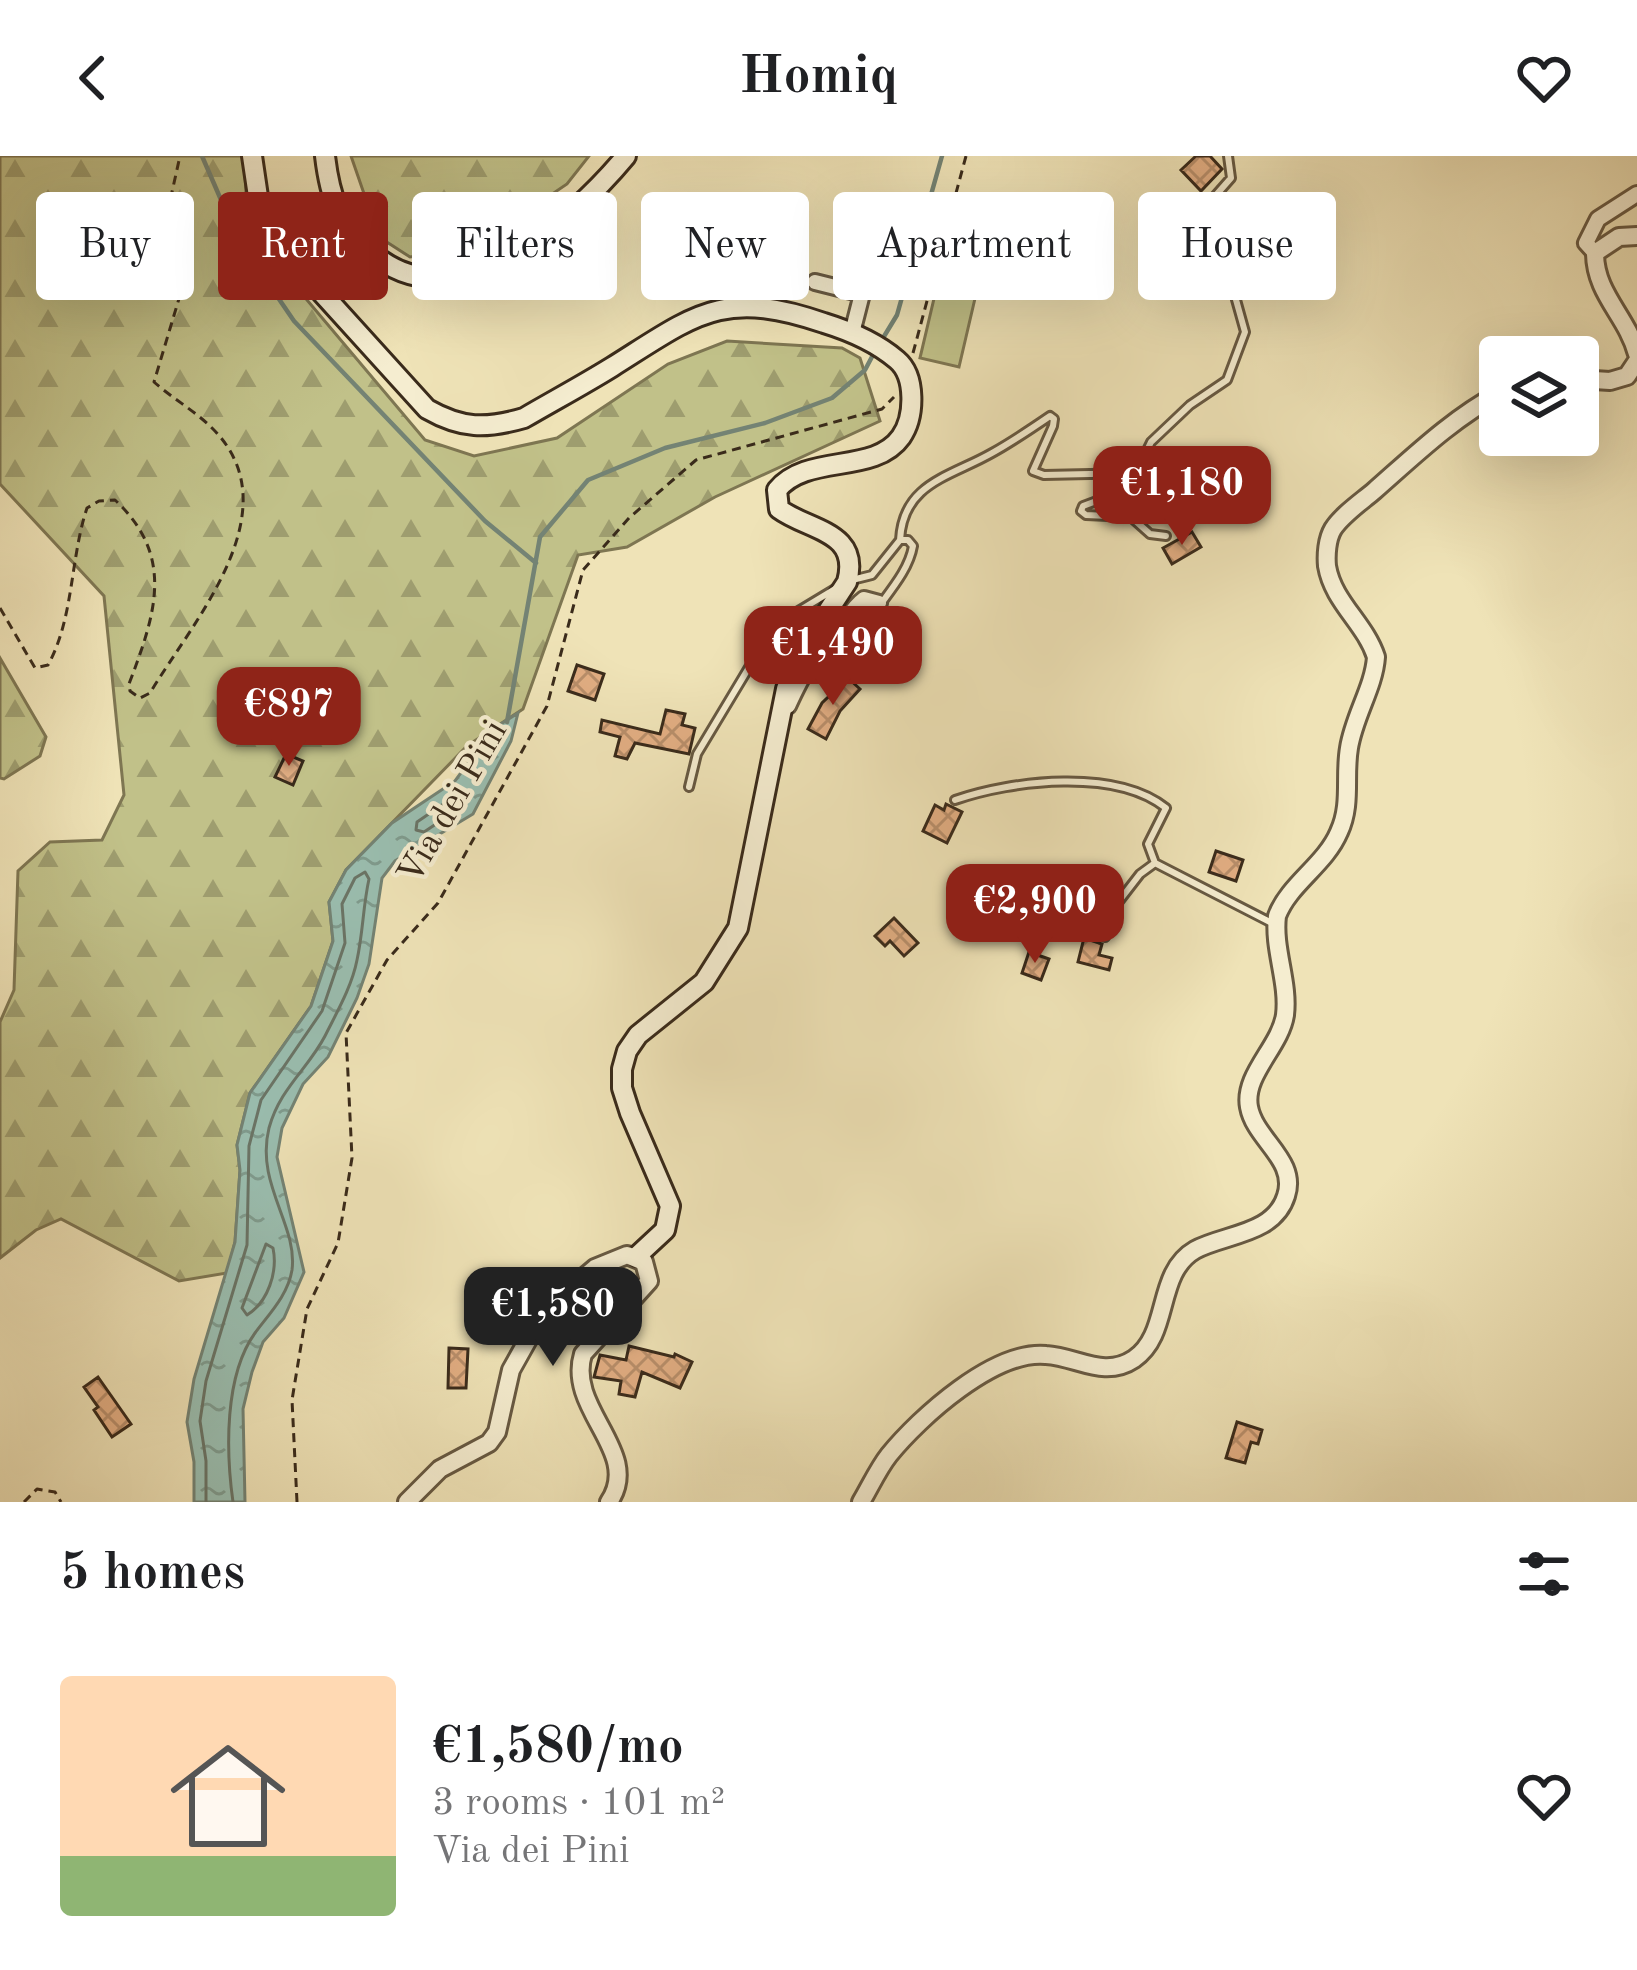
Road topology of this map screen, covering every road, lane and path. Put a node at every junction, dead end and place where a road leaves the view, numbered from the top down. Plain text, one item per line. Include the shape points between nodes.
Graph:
1 (180, 156) edge
2 (252, 156) edge
3 (325, 156) edge
4 (626, 156) edge
5 (966, 156) edge
6 (1228, 156) edge
7 (1637, 194) edge
8 (1637, 236) edge
9 (1595, 254) junction
10 (815, 282) dead end
11 (833, 286) edge
12 (861, 300) edge
13 (850, 332) junction
14 (915, 336) dead end
15 (1637, 357) edge
16 (906, 373) junction
17 (1599, 380) edge
18 (1479, 404) edge
19 (1136, 473) junction
20 (1166, 536) dead end
21 (900, 540) junction
22 (847, 582) junction
23 (879, 603) junction
24 (0, 608) edge
25 (856, 676) dead end
26 (778, 728) junction
27 (689, 787) dead end
28 (955, 800) dead end
29 (1155, 863) junction
30 (1276, 924) junction
31 (1105, 937) dead end
32 (637, 1256) junction
33 (24, 1502) edge
34 (61, 1502) edge
35 (297, 1502) edge
36 (407, 1502) edge
37 (609, 1502) edge
38 (860, 1502) edge

1 - 24 path via 168,210 182,292 154,382 215,430 236,466 246,502 234,551 140,698 128,684 154,604 154,565 140,524 115,500 88,508 61,641 47,665 34,668
2 - 13 main road via 272,238 427,410 452,424 524,418 687,319 726,307 763,307
3 - 4 main road via 329,192 350,234 379,260 431,281 512,254 557,224
5 - 14 path
6 - 19 lane via 1231,178 1209,203 1245,332 1227,380 1151,442
7 - 9 street via 1598,219 1586,244
8 - 9 street via 1619,237
9 - 15 street via 1600,287
10 - 11 street
12 - 13 street
13 - 16 main road
15 - 17 street via 1627,376
16 - 22 main road via 908,422 890,448 802,472 777,490 779,509 843,546
16 - 35 path, Via dei Pini via 882,409 696,460 583,570 547,706 438,903 387,960 346,1033 352,1158 338,1243 307,1309 295,1377
18 - 30 street via 1333,529 1328,569 1372,644 1375,670 1352,736 1339,834 1281,905
19 - 20 lane via 1134,487 1081,511 1131,517
19 - 21 lane via 1034,471 1050,416 917,495 901,516
21 - 22 lane via 872,575
21 - 23 lane via 913,546 911,558
22 - 26 main road via 798,657
22 - 27 lane via 766,639 697,754
23 - 25 lane via 852,660
23 - 26 street via 857,602 812,656
26 - 32 main road via 738,928 704,982 638,1035 622,1069 630,1113 670,1206 665,1230
28 - 29 lane via 1071,779 1150,795 1166,808 1148,844
29 - 30 lane
29 - 31 lane via 1106,918
30 - 38 street via 1285,1017 1248,1102 1285,1166 1280,1206 1254,1229 1181,1262 1140,1354 1111,1369 1044,1354 992,1370 933,1408
32 - 36 street via 605,1262 544,1311 511,1370 497,1432
32 - 37 street via 648,1268 647,1287 579,1368 584,1398 617,1463
33 - 34 path via 38,1489 56,1492

